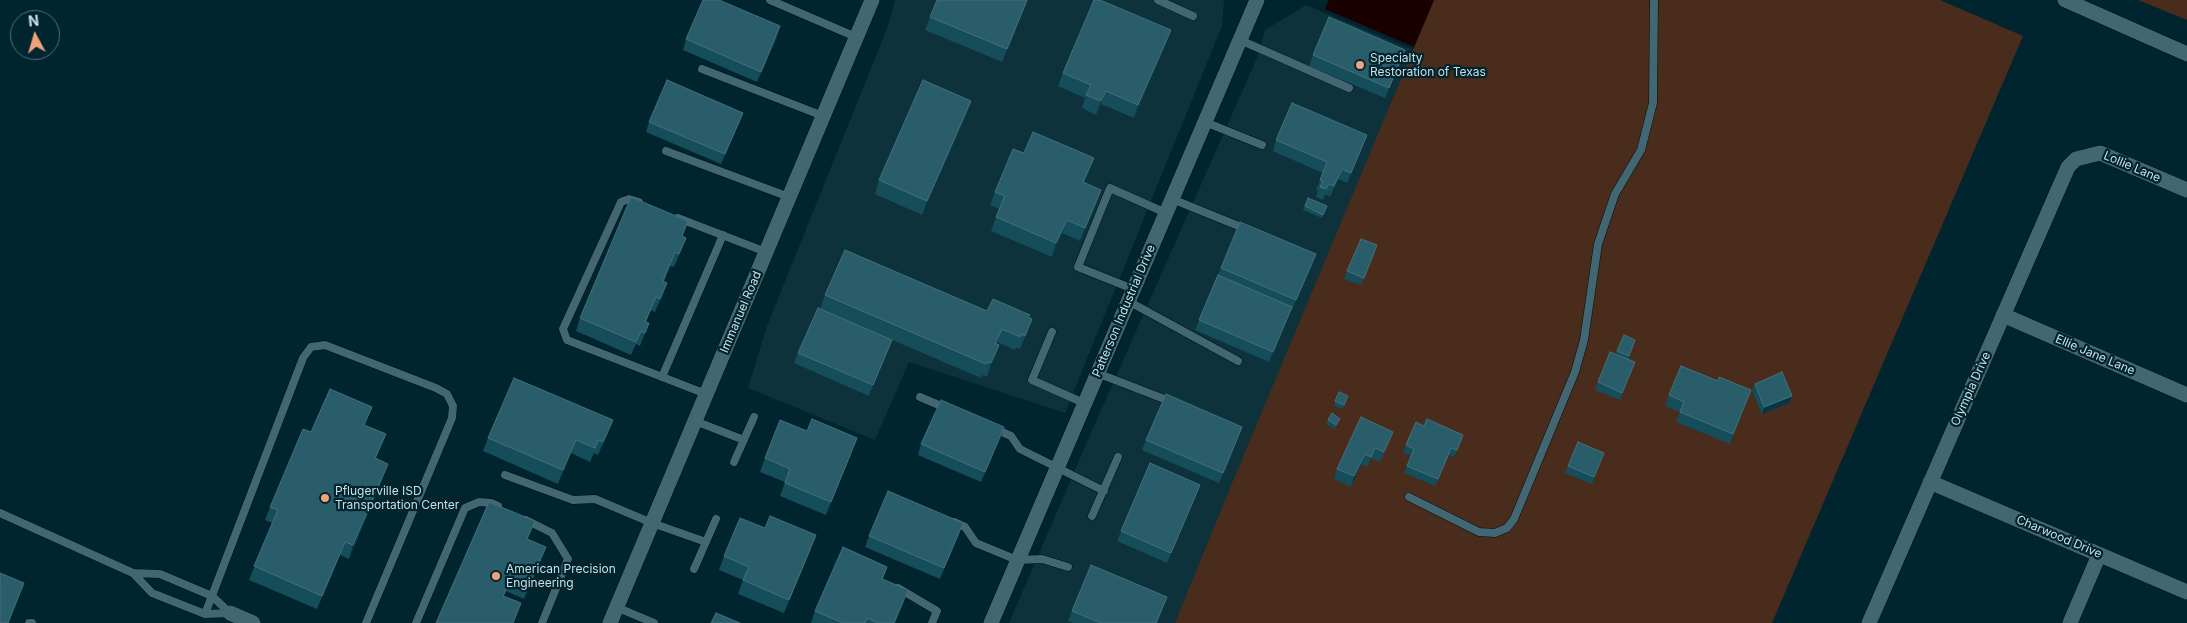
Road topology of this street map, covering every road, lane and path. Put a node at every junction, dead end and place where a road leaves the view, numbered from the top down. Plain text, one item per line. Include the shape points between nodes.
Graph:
1 (770, 0) edge
2 (872, 0) edge
3 (1158, 0) edge
4 (1257, 0) edge
5 (1654, 0) edge
6 (2065, 0) edge
7 (1193, 16) dead end
8 (856, 37) junction
9 (1240, 40) junction
10 (2187, 54) edge
11 (702, 69) dead end
12 (1349, 88) dead end
13 (823, 116) junction
14 (1205, 122) junction
15 (1262, 145) dead end
16 (666, 151) dead end
17 (2076, 158) joint
18 (2187, 190) edge
19 (789, 197) junction
20 (646, 205) edge
21 (1169, 206) junction
22 (672, 215) edge
23 (1258, 234) edge
24 (723, 235) junction
25 (766, 252) junction
26 (1130, 295) junction
27 (2003, 315) junction
28 (1052, 332) dead end
29 (1238, 361) dead end
30 (1097, 373) junction
31 (662, 377) junction
32 (706, 394) junction
33 (2187, 395) edge
34 (920, 398) dead end
35 (1084, 403) junction
36 (1182, 407) edge
37 (956, 413) edge
38 (754, 417) dead end
39 (695, 421) junction
40 (984, 424) edge
41 (744, 440) junction
42 (1118, 457) dead end
43 (734, 462) dead end
44 (1056, 468) junction
45 (505, 475) dead end
46 (1930, 482) junction
47 (1104, 490) junction
48 (1409, 497) dead end
49 (508, 511) edge
50 (0, 513) edge
51 (517, 516) edge
52 (1092, 516) dead end
53 (716, 519) dead end
54 (948, 520) edge
55 (652, 523) junction
56 (706, 542) junction
57 (2099, 554) junction
58 (1018, 560) junction
59 (1068, 568) dead end
60 (694, 569) dead end
61 (133, 573) junction
62 (892, 584) edge
63 (2187, 592) edge
64 (212, 596) junction
65 (616, 607) junction
66 (230, 613) junction
67 (205, 614) junction
68 (253, 623) edge
69 (366, 623) edge
70 (416, 623) edge
71 (542, 623) edge
72 (610, 623) edge
73 (654, 623) edge
74 (932, 623) edge
75 (991, 623) edge
76 (1869, 623) edge
77 (2070, 623) edge

1 - 8 lane
2 - 8 street, Immanuel Road
3 - 7 lane
4 - 9 street, Patterson Industrial Drive
5 - 48 lane via 1653,103 1642,150 1612,202 1598,244 1584,340 1575,372 1514,519 1507,528 1496,533 1479,532
6 - 10 street
8 - 13 street, Immanuel Road
9 - 12 lane
9 - 14 street, Patterson Industrial Drive
11 - 13 lane
13 - 19 street, Immanuel Road
14 - 15 lane
14 - 21 street, Patterson Industrial Drive
16 - 19 lane
17 - 18 street, Lollie Lane via 2100,153
17 - 27 street, Olympia Drive via 2068,166
19 - 25 street, Immanuel Road
20 - 31 lane via 630,198 621,202 563,330 567,340
21 - 23 lane
21 - 26 street, Patterson Industrial Drive
21 - 26 lane via 1110,188 1078,267
22 - 24 lane
24 - 25 lane
24 - 31 lane
25 - 32 street, Immanuel Road
26 - 29 lane
26 - 30 street, Patterson Industrial Drive
27 - 33 street, Ellie Jane Lane
27 - 46 street, Olympia Drive
28 - 35 lane via 1032,380
30 - 35 street, Patterson Industrial Drive
30 - 36 lane
31 - 32 lane
32 - 39 street, Immanuel Road
34 - 37 lane
35 - 44 street, Patterson Industrial Drive
38 - 41 lane
39 - 41 lane
39 - 55 street, Immanuel Road
40 - 44 lane via 1011,436 1020,449
41 - 43 lane
42 - 47 lane
44 - 47 lane
44 - 58 street, Patterson Industrial Drive
45 - 55 lane via 573,500 595,499
46 - 57 street, Charwood Drive
46 - 76 street, Olympia Drive
47 - 52 lane
49 - 70 lane via 491,503 479,502 465,508
50 - 61 lane
51 - 71 lane via 552,533 568,559
53 - 56 lane
54 - 58 lane via 965,527 976,543
55 - 56 lane
55 - 65 street, Immanuel Road
56 - 60 lane
57 - 63 street, Charwood Drive
57 - 77 street
58 - 59 lane via 1042,559
58 - 75 street, Patterson Industrial Drive
61 - 64 lane via 160,574
61 - 67 lane via 152,593
62 - 74 lane via 937,611
64 - 66 lane
64 - 67 lane
64 - 69 lane via 303,358 311,347 325,345 436,388 447,394 453,406 452,418
65 - 72 street, Immanuel Road
65 - 73 lane
66 - 67 lane
66 - 68 street

